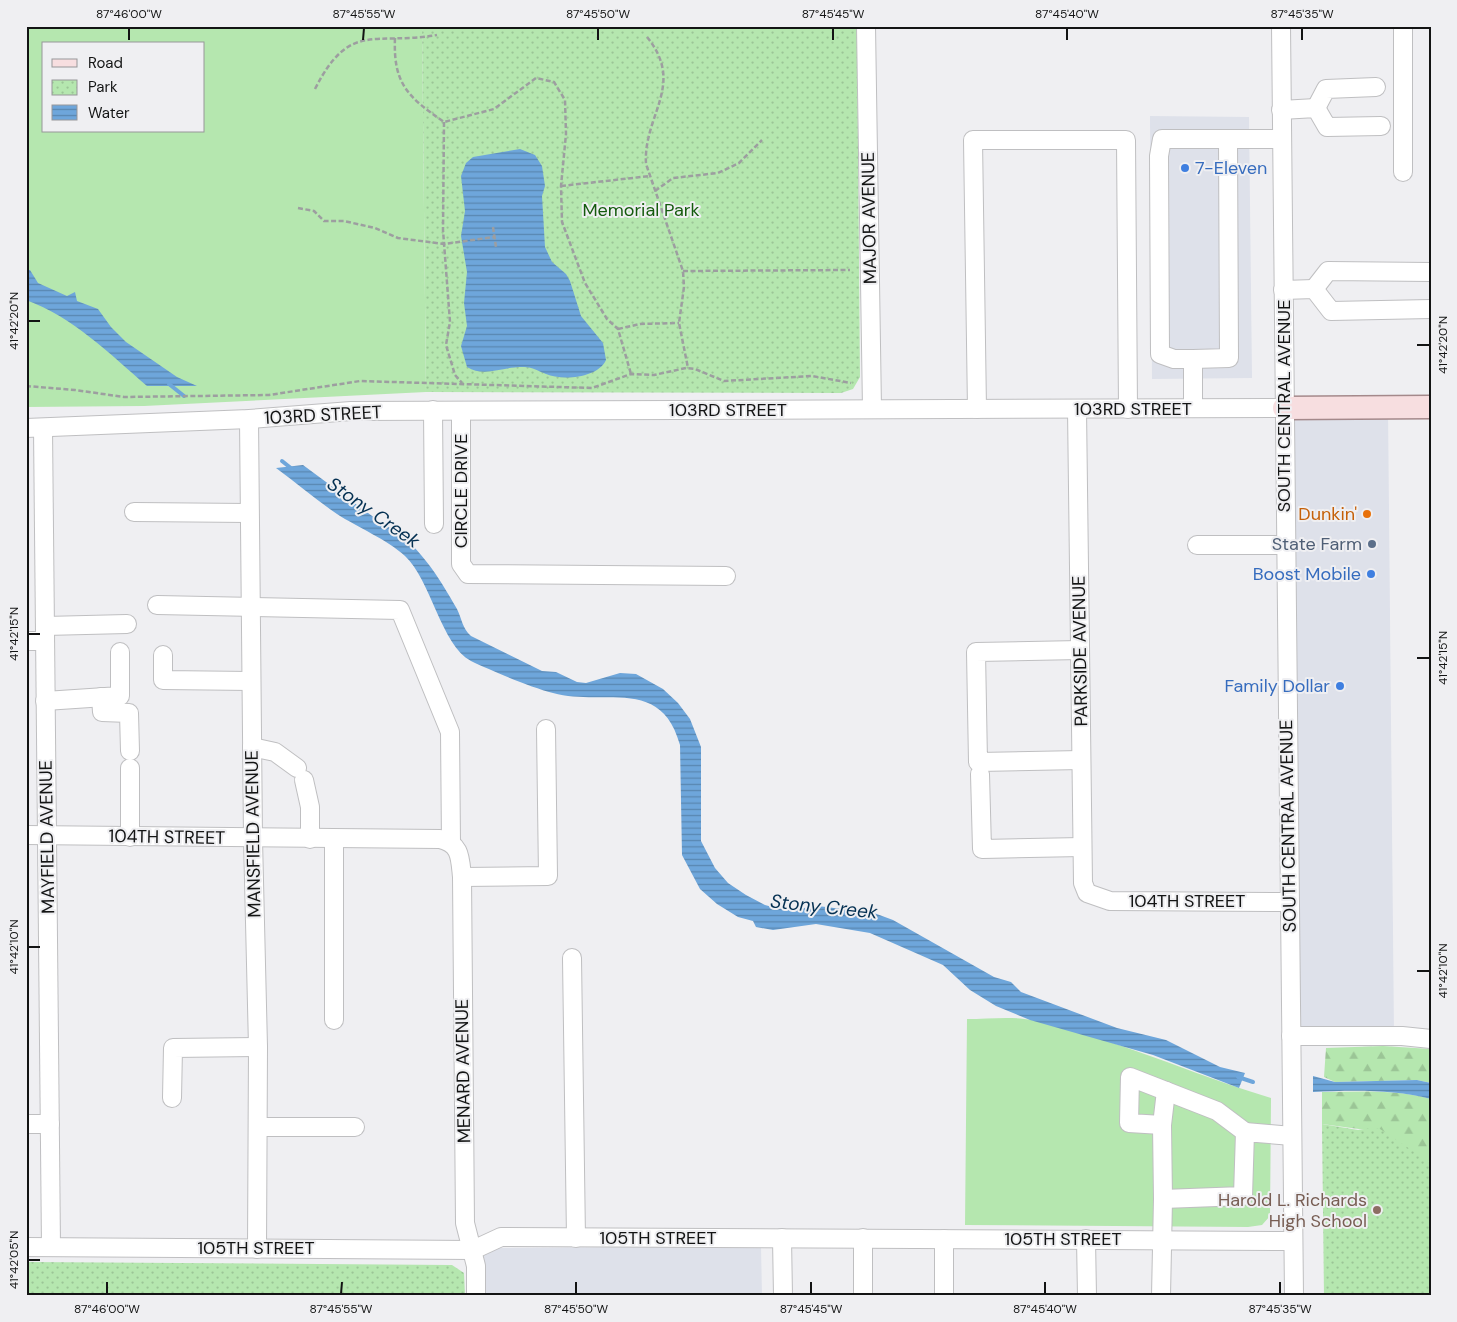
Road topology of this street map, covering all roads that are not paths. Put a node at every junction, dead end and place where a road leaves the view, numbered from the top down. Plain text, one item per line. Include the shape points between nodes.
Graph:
1 (866, 26) edge
2 (1281, 26) edge
3 (1403, 26) edge
4 (1376, 87) dead end
5 (1316, 108) junction
6 (1281, 110) junction
7 (1381, 126) dead end
8 (1282, 138) junction
9 (1228, 139) junction
10 (1403, 172) dead end
11 (1431, 272) edge
12 (1314, 289) junction
13 (1283, 290) junction
14 (1431, 309) edge
15 (1194, 359) junction
16 (1431, 407) edge
17 (1193, 408) junction
18 (1284, 408) junction
19 (872, 409) junction
20 (977, 409) junction
21 (1077, 409) junction
22 (1128, 409) junction
23 (433, 410) junction
24 (461, 411) junction
25 (249, 419) junction
26 (35, 428) edge
27 (134, 512) dead end
28 (249, 513) junction
29 (434, 524) dead end
30 (35, 533) edge
31 (1284, 545) junction
32 (1197, 546) dead end
33 (726, 576) dead end
34 (157, 605) dead end
35 (251, 607) junction
36 (127, 624) dead end
37 (45, 634) junction
38 (26, 641) edge
39 (1080, 650) junction
40 (120, 652) dead end
41 (163, 655) dead end
42 (251, 681) junction
43 (101, 697) junction
44 (45, 701) junction
45 (546, 729) dead end
46 (252, 747) junction
47 (1081, 760) junction
48 (980, 774) dead end
49 (26, 835) edge
50 (47, 836) junction
51 (130, 837) junction
52 (253, 839) junction
53 (310, 839) junction
54 (334, 839) junction
55 (453, 844) junction
56 (1082, 847) junction
57 (462, 876) junction
58 (1087, 893) joint
59 (1289, 902) junction
60 (572, 958) dead end
61 (334, 1020) dead end
62 (1291, 1036) junction
63 (1431, 1039) edge
64 (258, 1047) junction
65 (1166, 1091) junction
66 (172, 1098) dead end
67 (26, 1124) edge
68 (50, 1124) junction
69 (1162, 1125) junction
70 (258, 1127) junction
71 (354, 1127) dead end
72 (1244, 1132) junction
73 (1292, 1136) junction
74 (1164, 1199) junction
75 (576, 1238) junction
76 (782, 1238) junction
77 (863, 1238) junction
78 (944, 1239) junction
79 (1086, 1239) junction
80 (1163, 1240) junction
81 (1293, 1241) junction
82 (26, 1247) edge
83 (51, 1247) junction
84 (257, 1249) junction
85 (473, 1250) junction
86 (476, 1296) edge
87 (783, 1296) edge
88 (863, 1296) edge
89 (944, 1296) edge
90 (1086, 1296) edge
91 (1161, 1296) edge
92 (1294, 1296) edge

1 - 19 street, MAJOR AVENUE
2 - 6 street, SOUTH CENTRAL AVENUE
3 - 10 street
4 - 5 street via 1326,89
5 - 6 street
5 - 7 street via 1327,127
6 - 8 street, SOUTH CENTRAL AVENUE
8 - 9 street
8 - 13 street, SOUTH CENTRAL AVENUE
9 - 15 street via 1229,358
9 - 15 street via 1162,139 1159,156 1160,354 1174,359
11 - 12 street via 1328,271
12 - 13 street
12 - 14 street via 1331,311
13 - 18 street, SOUTH CENTRAL AVENUE
15 - 17 street
16 - 18 main road, 103RD STREET
17 - 18 street, 103RD STREET
17 - 22 street, 103RD STREET
18 - 31 street, SOUTH CENTRAL AVENUE
19 - 20 street, 103RD STREET
19 - 24 street, 103RD STREET
20 - 21 street, 103RD STREET
20 - 22 street via 973,140 1126,140
21 - 22 street, 103RD STREET
21 - 39 street, PARKSIDE AVENUE
23 - 24 street, 103RD STREET
23 - 25 street, 103RD STREET via 351,411
23 - 29 street
24 - 33 street, CIRCLE DRIVE via 461,564 468,574
25 - 26 street, 103RD STREET
25 - 28 street, MANSFIELD AVENUE
26 - 30 street, MAYFIELD AVENUE
27 - 28 street
28 - 35 street, MANSFIELD AVENUE
30 - 37 street, MAYFIELD AVENUE
31 - 32 street
31 - 59 street, SOUTH CENTRAL AVENUE
34 - 35 street
35 - 42 street, MANSFIELD AVENUE
35 - 55 street, MENARD AVENUE via 400,610 450,732
36 - 37 street
37 - 38 street
37 - 44 street, MAYFIELD AVENUE
39 - 47 street, PARKSIDE AVENUE
39 - 47 street via 976,652 978,762
40 - 43 street via 120,696
41 - 42 street via 163,680
42 - 46 street, MANSFIELD AVENUE
43 - 44 street
43 - 51 street via 102,712 129,714
44 - 50 street, MAYFIELD AVENUE
45 - 57 street via 548,876
46 - 52 street, MANSFIELD AVENUE
46 - 53 street via 275,752 301,774 310,806
47 - 56 street, PARKSIDE AVENUE
48 - 56 street via 982,849
49 - 50 street, 104TH STREET
50 - 51 street, 104TH STREET
50 - 68 street, MAYFIELD AVENUE
51 - 52 street, 104TH STREET
52 - 53 street, 104TH STREET
52 - 64 street, MANSFIELD AVENUE
53 - 54 street, 104TH STREET
54 - 55 street, 104TH STREET via 440,839
54 - 61 street
55 - 57 street, MENARD AVENUE via 460,854
56 - 58 street, PARKSIDE AVENUE via 1083,883
57 - 85 street, MENARD AVENUE via 465,1224
58 - 59 street, 104TH STREET via 1110,901
59 - 62 street, SOUTH CENTRAL AVENUE
60 - 75 street
62 - 63 street
62 - 73 street, SOUTH CENTRAL AVENUE
64 - 66 street via 173,1048
64 - 70 street, MANSFIELD AVENUE
65 - 69 street
65 - 69 street via 1130,1077 1129,1123
65 - 72 street via 1217,1111
67 - 68 street
68 - 83 street, MAYFIELD AVENUE
69 - 74 street
70 - 71 street
70 - 84 street, MANSFIELD AVENUE
72 - 73 street
72 - 74 street via 1243,1196
73 - 81 street, SOUTH CENTRAL AVENUE
74 - 80 street
75 - 76 street, 105TH STREET
75 - 85 street, 105TH STREET via 501,1237
76 - 77 street, 105TH STREET
76 - 87 street
77 - 78 street, 105TH STREET
77 - 88 street
78 - 79 street, 105TH STREET
78 - 89 street
79 - 80 street, 105TH STREET
79 - 90 street
80 - 81 street, 105TH STREET
80 - 91 street
81 - 92 street, SOUTH CENTRAL AVENUE
82 - 83 street, 105TH STREET
83 - 84 street, 105TH STREET
84 - 85 street, 105TH STREET
85 - 86 street, MENARD AVENUE

